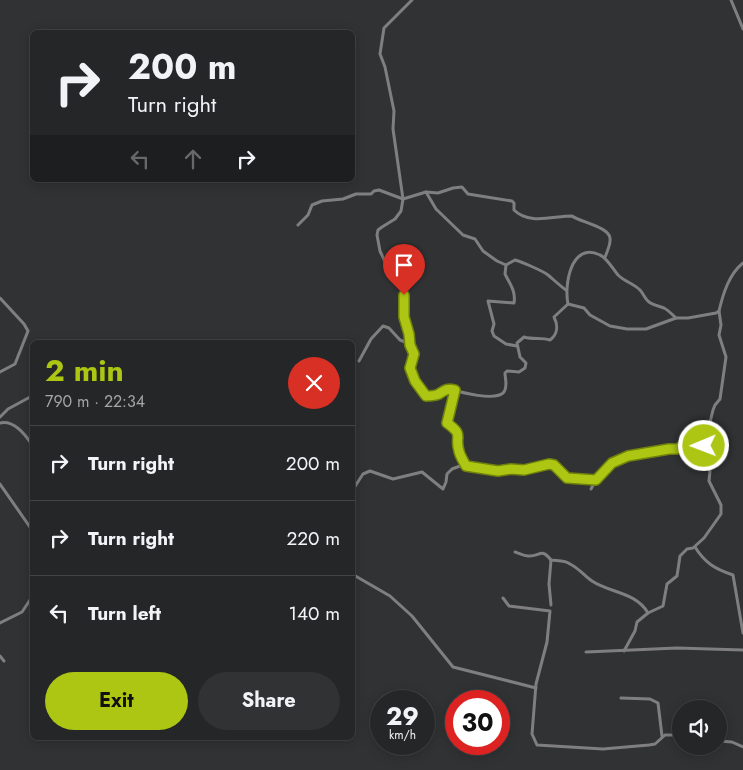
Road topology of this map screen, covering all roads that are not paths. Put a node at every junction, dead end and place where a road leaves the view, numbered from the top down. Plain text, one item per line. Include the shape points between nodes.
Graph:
1 (412, 0) edge
2 (731, 0) edge
3 (743, 29) edge
4 (426, 192) junction
5 (402, 199) junction
6 (298, 225) dead end
7 (605, 258) junction
8 (743, 263) edge
9 (506, 265) junction
10 (566, 290) junction
11 (0, 298) edge
12 (568, 304) junction
13 (719, 311) junction
14 (676, 318) junction
15 (410, 345) junction
16 (517, 346) junction
17 (358, 361) dead end
18 (0, 372) edge
19 (455, 390) junction
20 (30, 397) edge
21 (0, 417) edge
22 (0, 423) edge
23 (30, 443) edge
24 (704, 446) junction
25 (466, 466) junction
26 (596, 480) junction
27 (0, 484) edge
28 (355, 486) edge
29 (591, 489) dead end
30 (30, 527) edge
31 (695, 547) junction
32 (515, 552) dead end
33 (551, 560) junction
34 (355, 576) edge
35 (504, 598) dead end
36 (30, 600) edge
37 (551, 605) dead end
38 (648, 613) junction
39 (0, 623) edge
40 (743, 633) edge
41 (743, 650) edge
42 (624, 651) junction
43 (586, 652) dead end
44 (0, 656) edge
45 (4, 661) dead end
46 (536, 688) junction
47 (621, 698) dead end
48 (672, 734) edge
49 (662, 736) junction
50 (727, 742) edge
51 (743, 747) edge

1 - 5 street via 384,28 380,54 394,111 393,129
2 - 3 street
4 - 5 street
4 - 7 street via 438,193 462,187 468,194 512,201 518,214 531,218 572,216 610,234
4 - 9 street via 436,209 463,234 475,239 484,251
5 - 6 street via 379,190 322,201 312,205
5 - 15 street via 401,211 378,230 377,235 387,266 402,288
7 - 10 street via 591,253 575,260
7 - 14 street via 625,282 641,290 649,302 666,309
8 - 13 street via 729,282
9 - 10 street via 515,260 522,262 544,272
9 - 16 street via 505,274 514,291 514,303 488,301 494,324 492,331 502,341
10 - 12 street
11 - 18 street via 28,331 15,364
12 - 14 street via 584,308 596,320 618,329 646,329
12 - 16 street via 554,317 557,328 554,337 535,340 524,337
13 - 14 street
13 - 24 street via 719,335 726,357 724,377
15 - 17 street via 383,326 374,334
15 - 19 street via 414,354 410,368 426,396 437,395 450,388
16 - 19 street via 526,363 525,368 505,373 506,387 501,394 488,396
19 - 25 street via 447,423 459,436 459,452
20 - 21 street
22 - 23 street via 13,423
24 - 26 street via 686,444 677,449 628,456 612,463
24 - 31 street via 709,481 721,505 721,514
25 - 26 street via 498,471 524,470 549,464 567,478
25 - 28 street via 449,471 443,489 422,472 393,479 370,472 363,474
26 - 29 street
27 - 30 street
31 - 38 street via 680,556 677,576 667,584 663,606
31 - 40 street via 717,570 733,575
32 - 33 street via 526,556 540,552
33 - 37 street
33 - 38 street via 569,563 592,582 636,600
34 - 46 street via 390,596 412,616 453,667
35 - 46 street via 509,606 550,611 547,642
36 - 39 street via 22,612
38 - 42 street via 637,622
41 - 42 street via 677,648
42 - 43 street
44 - 45 street
46 - 49 street via 532,734 537,745 603,749 655,744
47 - 49 street via 650,699 658,703
48 - 49 street
50 - 51 street

